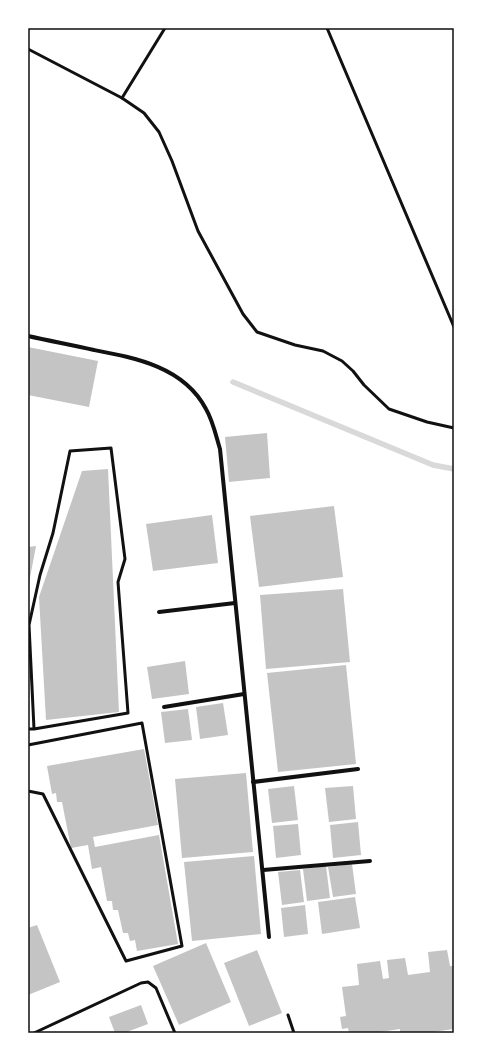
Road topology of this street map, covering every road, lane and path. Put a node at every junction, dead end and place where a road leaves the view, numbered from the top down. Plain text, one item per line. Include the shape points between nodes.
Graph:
1 (165, 28) edge
2 (327, 28) edge
3 (28, 49) edge
4 (122, 98) junction
5 (454, 327) edge
6 (28, 336) edge
7 (454, 428) edge
8 (235, 603) junction
9 (159, 612) dead end
10 (244, 694) junction
11 (164, 707) dead end
12 (28, 729) edge
13 (34, 729) junction
14 (28, 745) edge
15 (358, 770) dead end
16 (253, 782) junction
17 (28, 791) edge
18 (370, 861) dead end
19 (263, 870) junction
20 (269, 937) dead end
21 (288, 1015) dead end
22 (34, 1033) edge
23 (175, 1033) edge
24 (294, 1033) edge

1 - 4 lane
2 - 5 lane
3 - 4 lane
4 - 7 lane via 144,113 158,132 172,161 198,231 243,314 257,332 323,351 342,361 389,409
6 - 8 street via 154,364 172,373 191,388 206,409 220,449
8 - 9 street
8 - 10 street
10 - 11 street
10 - 16 street
12 - 13 lane
13 - 13 lane via 128,713 118,582 125,558 111,448 70,451 30,625
14 - 17 lane via 142,724 182,946 126,961 43,794
15 - 16 street
16 - 19 street
18 - 19 street
19 - 20 street
21 - 24 lane
22 - 23 lane via 148,982 156,988

